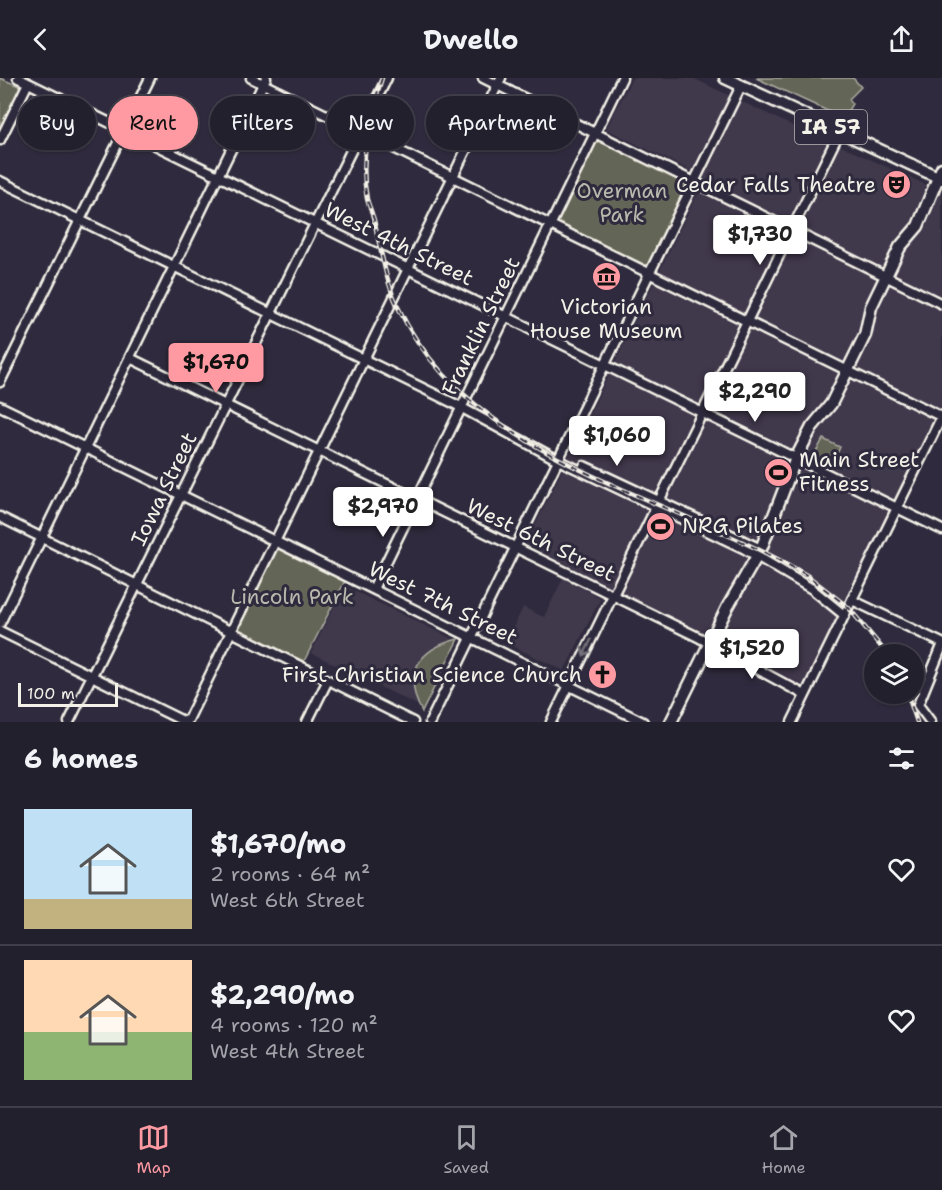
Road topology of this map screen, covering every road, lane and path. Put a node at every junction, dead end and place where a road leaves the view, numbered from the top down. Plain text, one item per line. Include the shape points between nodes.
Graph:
1 (18, 78) edge
2 (150, 78) edge
3 (251, 78) edge
4 (387, 78) edge
5 (483, 78) edge
6 (622, 78) edge
7 (725, 78) edge
8 (265, 81) edge
9 (499, 82) edge
10 (28, 83) junction
11 (741, 86) junction
12 (141, 96) edge
13 (378, 96) edge
14 (327, 114) edge
15 (108, 122) edge
16 (840, 131) junction
17 (595, 133) junction
18 (0, 140) edge
19 (115, 150) edge
20 (166, 150) edge
21 (351, 150) edge
22 (397, 150) edge
23 (941, 175) edge
24 (219, 176) junction
25 (453, 177) junction
26 (0, 181) edge
27 (694, 182) junction
28 (80, 220) junction
29 (315, 223) junction
30 (550, 225) junction
31 (792, 230) junction
32 (174, 267) junction
33 (408, 268) junction
34 (649, 273) junction
35 (886, 276) junction
36 (942, 304) edge
37 (271, 314) junction
38 (506, 316) junction
39 (747, 321) junction
40 (130, 358) junction
41 (363, 360) junction
42 (605, 364) junction
43 (848, 371) junction
44 (0, 382) edge
45 (226, 405) junction
46 (0, 406) edge
47 (462, 408) junction
48 (703, 412) junction
49 (942, 417) edge
50 (86, 448) junction
51 (320, 451) junction
52 (559, 457) junction
53 (796, 458) junction
54 (181, 495) junction
55 (417, 499) junction
56 (657, 504) junction
57 (897, 508) junction
58 (0, 518) edge
59 (942, 530) edge
60 (42, 538) junction
61 (275, 542) junction
62 (516, 547) junction
63 (759, 553) junction
64 (137, 585) junction
65 (373, 589) junction
66 (613, 595) junction
67 (852, 600) junction
68 (844, 615) junction
69 (0, 623) edge
70 (0, 631) edge
71 (231, 632) junction
72 (471, 638) junction
73 (710, 643) junction
74 (942, 645) edge
75 (92, 676) junction
76 (328, 680) junction
77 (569, 685) junction
78 (805, 695) junction
79 (930, 721) edge
80 (69, 722) edge
81 (186, 722) edge
82 (307, 722) edge
83 (414, 722) edge
84 (430, 722) edge
85 (551, 722) edge
86 (644, 722) edge
87 (671, 722) edge
88 (792, 722) edge

1 - 10 street, West 4th Street
2 - 12 street
3 - 8 street
4 - 13 street, Iowa Street
5 - 9 street
6 - 17 street, Franklin Street
7 - 11 main road, IA 57
8 - 14 street
8 - 24 street
9 - 17 street
9 - 25 street
10 - 15 street, West 4th Street
10 - 18 street
11 - 16 main road, IA 57
11 - 27 street
16 - 23 main road, IA 57
16 - 31 street
17 - 27 street
17 - 30 street, Franklin Street
19 - 28 street
20 - 24 street, West 4th Street
21 - 29 street, Iowa Street
22 - 25 street
23 - 35 main road via 918,226 900,248
24 - 29 street, West 4th Street
24 - 32 street
25 - 30 street
25 - 33 street
26 - 28 street
27 - 31 street
27 - 34 street
28 - 32 street
28 - 44 street
29 - 33 street, West 4th Street
29 - 37 street, Iowa Street
30 - 34 street
30 - 38 street, Franklin Street
31 - 35 street
31 - 39 street
32 - 37 street
32 - 40 street
33 - 38 street, West 4th Street
33 - 41 street
34 - 39 street
34 - 42 street
35 - 36 street
35 - 43 main road
37 - 41 street
37 - 45 street, Iowa Street
38 - 42 street, West 4th Street
38 - 47 street, Franklin Street
39 - 43 street
39 - 48 street
40 - 45 street, West 6th Street
40 - 50 street
41 - 47 street
41 - 51 street
42 - 48 street, West 4th Street
42 - 52 street
43 - 49 street
43 - 53 main road
45 - 51 street, West 6th Street
45 - 54 street, Iowa Street
46 - 50 street, West 7th Street
47 - 52 street
47 - 55 street, Franklin Street
48 - 53 street, West 4th Street
48 - 56 street
49 - 57 street
50 - 54 street, West 7th Street
50 - 60 street
51 - 55 street, West 6th Street
51 - 61 street
52 - 56 street
52 - 62 street
53 - 57 street, West 4th Street
53 - 63 main road
54 - 61 street, West 7th Street
54 - 64 street, Iowa Street
55 - 62 street, West 6th Street
55 - 65 street, Franklin Street
56 - 63 street
56 - 66 street
57 - 59 street, West 4th Street
57 - 67 street
58 - 60 street
60 - 64 street
60 - 69 street
61 - 65 street, West 7th Street
61 - 71 street
62 - 66 street, West 6th Street
62 - 72 street
63 - 68 street
63 - 73 main road
64 - 71 street
64 - 75 street, Iowa Street
65 - 72 street, West 7th Street
66 - 73 street, West 6th Street
66 -> 77 street
67 - 68 street
67 - 74 street
68 - 78 street
70 - 75 street
71 - 76 street
71 - 81 street
72 - 77 street, West 7th Street
72 - 84 street
73 - 78 street, West 6th Street
73 - 87 main road
74 - 79 street via 918,705
75 - 80 street, Iowa Street
75 - 81 street
76 - 82 street
76 - 83 street
77 - 85 street
77 - 86 street, West 7th Street
78 - 88 street

